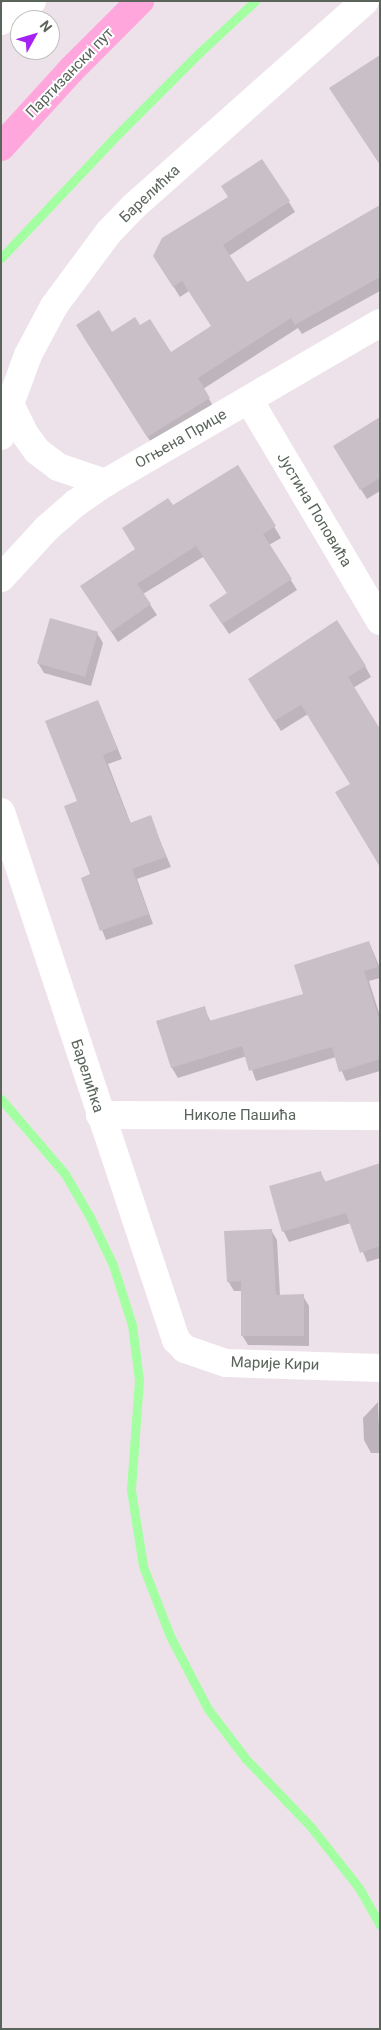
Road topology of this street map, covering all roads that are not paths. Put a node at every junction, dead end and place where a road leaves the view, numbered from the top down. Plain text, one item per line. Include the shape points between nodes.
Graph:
1 (32, 1) edge
2 (140, 1) edge
3 (365, 1) edge
4 (1, 21) edge
5 (1, 147) edge
6 (380, 323) edge
7 (249, 400) junction
8 (10, 404) junction
9 (1, 436) edge
10 (105, 483) junction
11 (1, 578) edge
12 (380, 621) edge
13 (1, 812) edge
14 (100, 1115) junction
15 (380, 1116) edge
16 (176, 1340) joint
17 (380, 1368) edge

1 - 4 street
2 - 5 main road, Партизански пут
3 - 8 street, Барелићка via 109,232 54,306 28,355
6 - 7 street, Огњена Прице
7 - 10 street, Огњена Прице
7 - 12 street, Јустина Поповића
8 - 9 street, Барелићка
8 - 10 street via 24,433 37,450 58,467
10 - 11 street, Огњена Прице via 47,528
13 - 14 street, Барелићка
14 - 15 street, Николе Пашића
14 - 16 street, Барелићка
16 - 17 street, Марије Кири via 184,1348 226,1363

